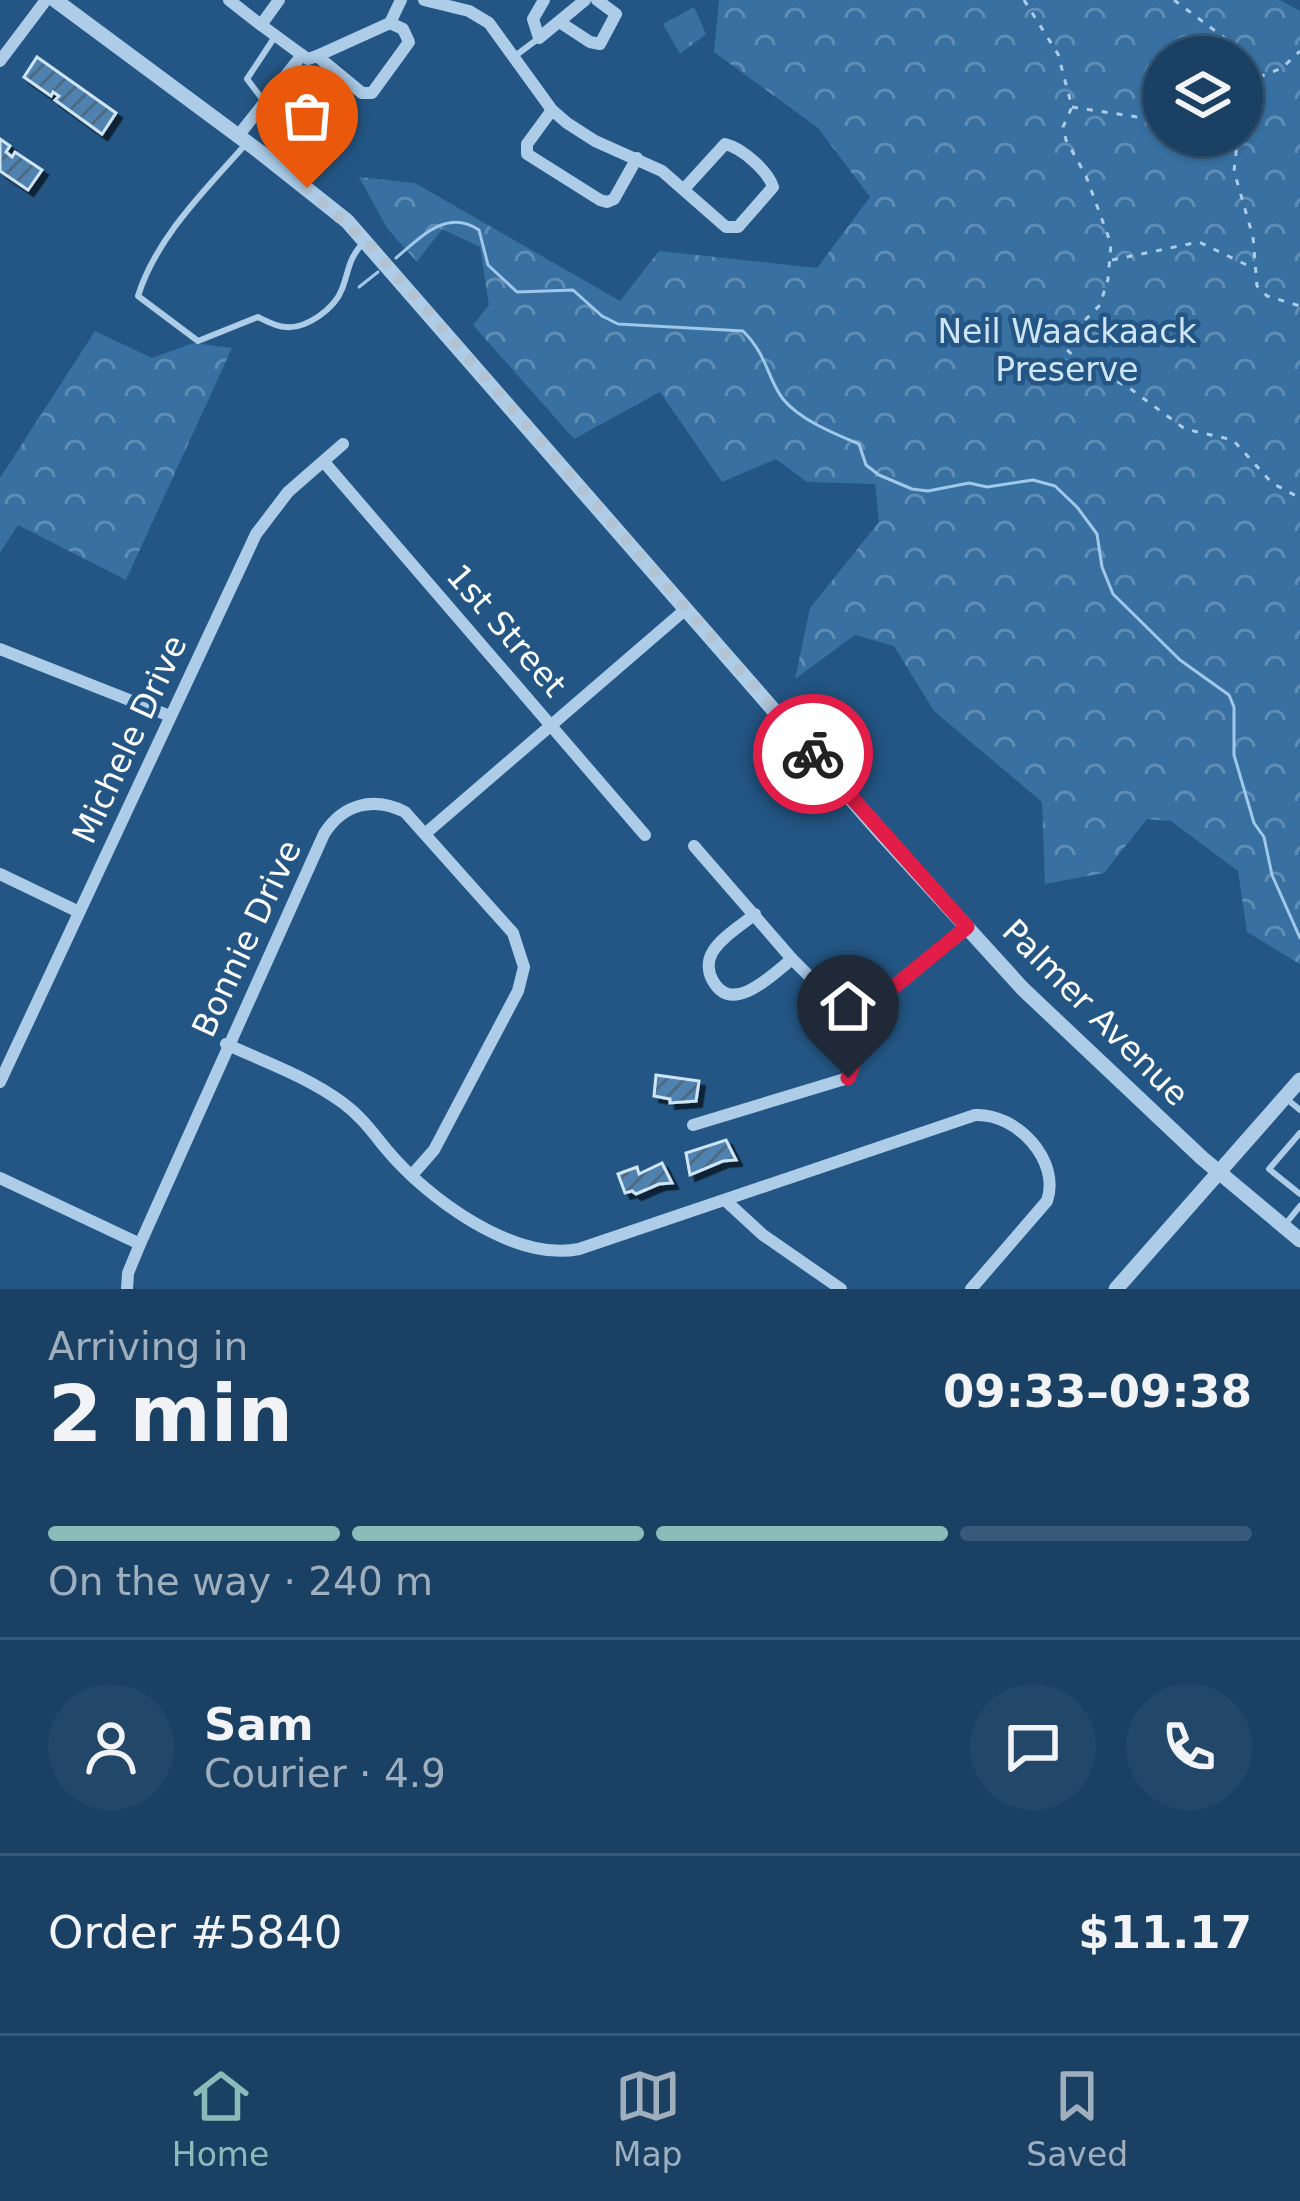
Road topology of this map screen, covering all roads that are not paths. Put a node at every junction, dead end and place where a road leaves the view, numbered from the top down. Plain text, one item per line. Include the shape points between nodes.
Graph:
1 (46, 0) edge
2 (56, 0) edge
3 (229, 0) edge
4 (279, 0) edge
5 (401, 0) edge
6 (424, 0) edge
7 (544, 0) edge
8 (585, 0) edge
9 (597, 0) edge
10 (390, 23) junction
11 (561, 23) junction
12 (261, 25) junction
13 (275, 36) junction
14 (538, 38) junction
15 (309, 56) junction
16 (515, 56) junction
17 (0, 61) edge
18 (265, 103) junction
19 (552, 110) junction
20 (243, 139) junction
21 (638, 158) junction
22 (684, 189) junction
23 (366, 240) junction
24 (343, 444) dead end
25 (324, 462) junction
26 (686, 608) junction
27 (0, 649) edge
28 (170, 716) junction
29 (552, 724) junction
30 (426, 833) junction
31 (645, 836) dead end
32 (694, 846) dead end
33 (0, 874) edge
34 (79, 912) junction
35 (755, 914) junction
36 (967, 927) junction
37 (792, 958) junction
38 (854, 999) junction
39 (226, 1044) junction
40 (1300, 1080) edge
41 (0, 1082) edge
42 (1286, 1097) junction
43 (1300, 1110) edge
44 (693, 1125) dead end
45 (1300, 1133) edge
46 (1220, 1173) junction
47 (412, 1175) junction
48 (0, 1178) edge
49 (1300, 1194) edge
50 (726, 1201) junction
51 (1300, 1207) edge
52 (1284, 1226) junction
53 (1300, 1240) edge
54 (140, 1244) junction
55 (128, 1289) edge
56 (841, 1289) edge
57 (970, 1289) edge
58 (1116, 1289) edge

1 - 17 street
2 - 20 street, Palmer Avenue
3 - 12 street
4 - 12 street
5 - 10 street
6 - 16 street via 476,14
7 - 14 street via 533,20
8 - 11 street
9 - 11 street via 616,14 600,44
10 - 15 street
10 - 15 street via 409,41 372,93
11 - 14 street
12 - 13 street
13 - 15 street
13 - 18 lane via 247,79
14 - 16 lane
15 - 18 street
16 - 19 street
18 - 20 street
19 - 21 street via 595,141
19 - 21 street via 526,143 527,154 600,200 614,199
20 - 23 street, Palmer Avenue
20 - 23 lane via 183,216 138,296 198,341 258,317 299,326 341,292 349,259
21 - 22 street
22 - 22 street via 730,144 770,178 771,192 732,229
23 - 26 street, Palmer Avenue
24 - 25 street, Michele Drive
25 - 28 street, Michele Drive via 256,534
25 - 29 street, 1st Street
26 - 29 street
26 - 36 street, Palmer Avenue
27 - 28 street
28 - 34 street, Michele Drive
29 - 30 street
29 - 31 street, 1st Street
30 - 39 street, Bonnie Drive via 389,805 363,804 337,816
30 - 47 street, Bonnie Drive via 513,933 524,968 434,1150
32 - 35 street
33 - 34 street
34 - 41 street, Michele Drive
35 - 37 street
35 - 37 street via 712,952 715,985 732,995 749,992
36 - 38 street via 889,991
36 - 46 street, Palmer Avenue
37 - 38 street via 824,989
38 - 44 street via 848,1078
39 - 47 street via 338,1099
39 - 54 street, Bonnie Drive
40 - 42 street
42 - 43 lane
42 - 46 street
45 - 49 lane via 1269,1169
46 - 52 street, Palmer Avenue
46 - 58 street
47 - 50 street via 456,1211 548,1252 579,1250
48 - 54 street
50 - 56 street
50 - 57 street via 975,1115 997,1117 1043,1156 1052,1186 1047,1202
51 - 52 lane
52 - 53 street, Palmer Avenue
54 - 55 street, Bonnie Drive

